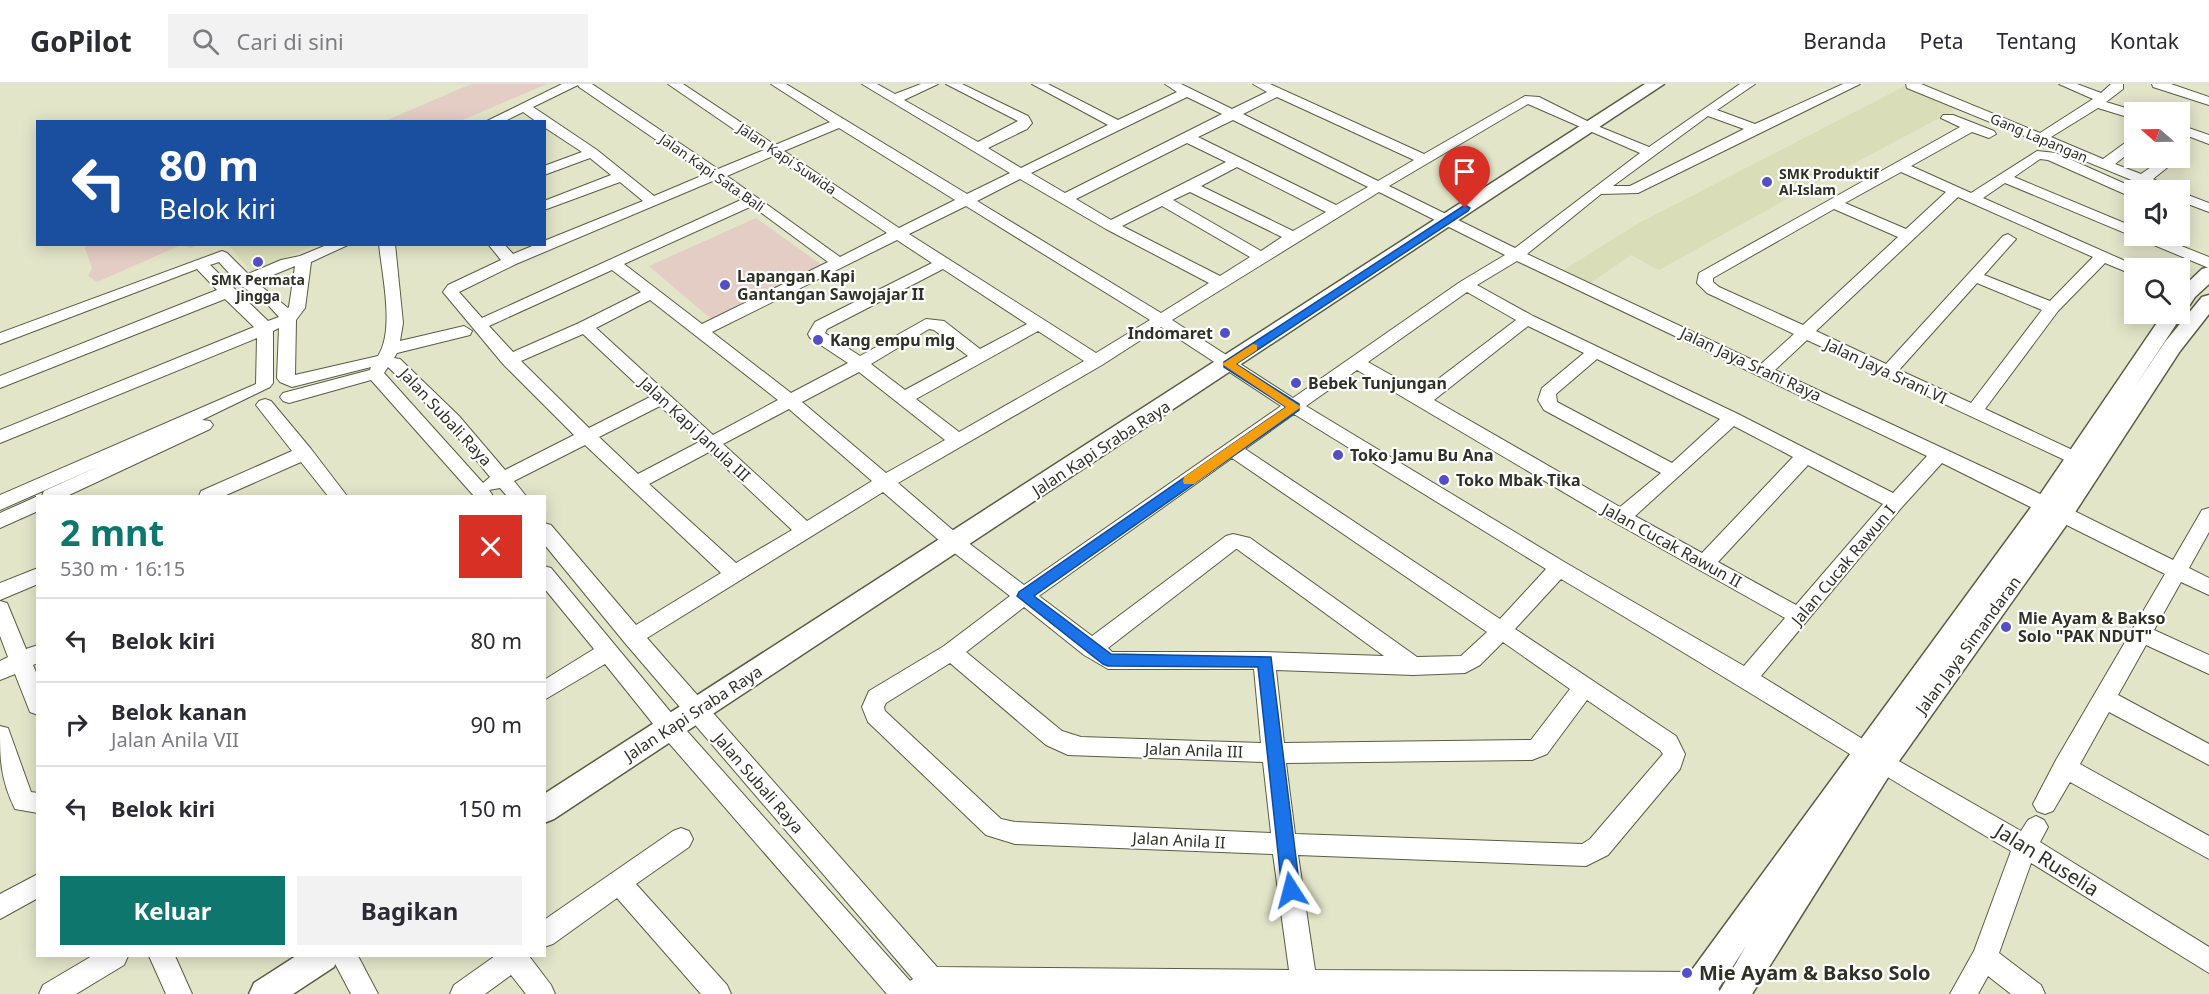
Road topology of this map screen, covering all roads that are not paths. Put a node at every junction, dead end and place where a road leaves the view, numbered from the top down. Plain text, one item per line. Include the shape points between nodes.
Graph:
1 (572, 84) edge
2 (584, 84) edge
3 (674, 84) edge
4 (777, 84) edge
5 (868, 84) edge
6 (932, 84) edge
7 (952, 84) edge
8 (1038, 84) edge
9 (1171, 84) edge
10 (1259, 84) edge
11 (1656, 84) edge
12 (1749, 84) edge
13 (1912, 84) edge
14 (2065, 84) edge
15 (2117, 84) edge
16 (2158, 84) edge
17 (1847, 85) edge
18 (1188, 92) junction
19 (1277, 92) junction
20 (895, 99) junction
21 (2099, 100) junction
22 (2208, 101) edge
23 (524, 106) junction
24 (1707, 111) junction
25 (2124, 111) edge
26 (1978, 112) junction
27 (1235, 114) junction
28 (495, 120) edge
29 (544, 120) edge
30 (546, 121) edge
31 (1959, 122) junction
32 (840, 123) junction
33 (1118, 125) junction
34 (1590, 128) junction
35 (1755, 129) junction
36 (559, 130) junction
37 (1989, 134) dead end
38 (546, 136) edge
39 (1189, 138) junction
40 (2204, 138) edge
41 (2039, 139) junction
42 (2190, 146) edge
43 (977, 148) junction
44 (2124, 150) edge
45 (776, 151) junction
46 (592, 153) junction
47 (1652, 153) junction
48 (1424, 159) junction
49 (1237, 162) junction
50 (2104, 165) junction
51 (1899, 166) junction
52 (2159, 168) edge
53 (546, 170) edge
54 (1021, 174) junction
55 (715, 175) junction
56 (620, 177) junction
57 (2003, 177) junction
58 (2143, 180) joint
59 (1190, 186) junction
60 (1379, 188) junction
61 (2124, 189) edge
62 (1598, 190) junction
63 (1955, 192) junction
64 (1971, 199) junction
65 (753, 200) junction
66 (1065, 200) junction
67 (1162, 200) junction
68 (2190, 200) edge
69 (652, 201) junction
70 (967, 201) junction
71 (1834, 204) junction
72 (546, 205) edge
73 (2209, 208) edge
74 (1338, 212) junction
75 (2124, 221) edge
76 (1452, 222) junction
77 (2119, 225) junction
78 (1111, 226) junction
79 (2124, 227) edge
80 (899, 234) junction
81 (1907, 235) junction
82 (1293, 237) junction
83 (2008, 239) dead end
84 (338, 246) edge
85 (387, 246) edge
86 (497, 246) edge
87 (2168, 246) edge
88 (1516, 255) junction
89 (2103, 256) junction
90 (1262, 257) junction
91 (304, 260) junction
92 (511, 261) junction
93 (945, 262) junction
94 (200, 263) junction
95 (613, 263) junction
96 (838, 263) junction
97 (2209, 263) edge
98 (2124, 265) edge
99 (2209, 273) edge
100 (1975, 277) junction
101 (245, 281) junction
102 (1221, 283) junction
103 (1466, 285) junction
104 (2190, 289) edge
105 (227, 292) junction
106 (652, 293) junction
107 (2209, 301) edge
108 (2052, 308) junction
109 (288, 318) junction
110 (1527, 319) junction
111 (1161, 320) junction
112 (1041, 323) junction
113 (2166, 324) edge
114 (585, 327) junction
115 (266, 328) junction
116 (471, 328) junction
117 (702, 331) junction
118 (1806, 333) junction
119 (0, 339) edge
120 (1596, 352) junction
121 (980, 357) junction
122 (510, 360) junction
123 (384, 361) junction
124 (1096, 361) junction
125 (1358, 363) junction
126 (860, 364) junction
127 (1228, 364) junction
128 (1764, 371) junction
129 (1888, 372) junction
130 (0, 382) edge
131 (289, 385) junction
132 (259, 395) junction
133 (662, 398) junction
134 (904, 399) junction
135 (1423, 400) junction
136 (790, 401) junction
137 (1300, 402) junction
138 (1974, 411) junction
139 (1732, 418) junction
140 (453, 420) junction
141 (427, 432) junction
142 (0, 437) edge
143 (586, 437) junction
144 (957, 441) junction
145 (711, 444) junction
146 (1233, 450) junction
147 (127, 452) junction
148 (305, 453) junction
149 (1940, 453) junction
150 (1805, 456) junction
151 (2075, 458) junction
152 (1674, 472) junction
153 (502, 478) junction
154 (885, 482) junction
155 (636, 483) junction
156 (482, 494) edge
157 (53, 495) edge
158 (210, 495) edge
159 (337, 495) edge
160 (516, 495) edge
161 (1895, 502) junction
162 (0, 503) edge
163 (36, 504) edge
164 (2054, 509) junction
165 (2209, 515) edge
166 (1621, 517) junction
167 (0, 521) edge
168 (806, 531) junction
169 (546, 532) edge
170 (955, 543) junction
171 (1705, 563) junction
172 (1559, 568) junction
173 (2177, 572) junction
174 (735, 574) junction
175 (36, 576) edge
176 (546, 576) edge
177 (2209, 587) edge
178 (0, 592) edge
179 (1024, 596) junction
180 (0, 609) edge
181 (1800, 617) junction
182 (1501, 631) junction
183 (2144, 634) junction
184 (632, 637) junction
185 (1091, 649) junction
186 (607, 652) junction
187 (951, 652) junction
188 (29, 657) edge
189 (1266, 661) junction
190 (2209, 665) edge
191 (1413, 666) junction
192 (0, 671) edge
193 (1747, 678) junction
194 (1584, 687) junction
195 (546, 690) edge
196 (36, 695) edge
197 (2105, 699) junction
198 (696, 711) junction
199 (670, 728) junction
200 (0, 735) edge
201 (1275, 753) junction
202 (2209, 755) edge
203 (1874, 757) junction
204 (2064, 767) junction
205 (36, 803) edge
206 (546, 809) edge
207 (2036, 826) junction
208 (681, 839) dead end
209 (1284, 845) junction
210 (2209, 848) edge
211 (619, 883) junction
212 (36, 886) edge
213 (0, 907) edge
214 (546, 934) edge
215 (114, 957) edge
216 (162, 957) edge
217 (321, 957) edge
218 (345, 957) edge
219 (513, 957) edge
220 (515, 957) edge
221 (1984, 958) junction
222 (2209, 961) edge
223 (1306, 988) edge
224 (925, 989) edge
225 (1702, 991) edge
226 (52, 994) edge
227 (179, 994) edge
228 (265, 994) edge
229 (365, 994) edge
230 (463, 994) edge
231 (542, 994) edge
232 (718, 994) edge
233 (904, 994) edge
234 (1734, 994) edge
235 (1964, 994) edge
236 (2032, 994) edge

1 - 23 street
2 - 55 street, Jalan Kapi Sata Bali
3 - 45 street, Jalan Kapi Suwida
4 - 32 street, Jalan Ruselia
5 - 20 street
6 - 20 street
7 - 43 street via 1025,123
8 - 33 street
9 - 18 street, Jalan Jaya Srani Raya
10 - 19 street
11 - 34 street, Jalan Kapi Sraba Raya
12 - 24 street, Jalan Anila II
13 - 26 street, Gang Lapangan
14 - 21 street
15 - 21 street
16 - 22 street
17 - 35 street
18 - 27 street, Jalan Jaya Srani Raya
18 - 33 street
19 - 27 street
19 - 48 street
20 - 43 street
21 - 25 street
21 - 41 street
23 - 28 street
23 - 29 street
24 - 35 street
24 - 47 street, Jalan Anila II
26 - 31 street
26 - 41 street, Gang Lapangan
27 - 39 street
27 - 60 street, Jalan Jaya Srani Raya
30 - 36 street
31 - 37 street
31 - 51 street
32 - 45 street
32 - 70 street, Jalan Ruselia
33 - 54 street
34 - 47 street
34 - 48 street via 1534,100 1525,100
34 - 76 street, Jalan Kapi Sraba Raya
35 - 62 street via 1633,190
36 - 38 street
36 - 46 street
39 - 49 street
39 - 66 street
40 - 42 street
41 - 50 street, Gang Lapangan
43 - 54 street
44 - 50 street
45 - 55 street
45 - 80 street, Jalan Kapi Suwida
46 - 53 street
46 - 56 street
47 - 62 street, Jalan Anila II
48 - 60 street
49 - 59 street
49 - 74 street
50 - 58 street, Gang Lapangan
51 - 63 street
51 - 71 street
52 - 58 street
54 - 66 street
54 - 70 street
55 - 65 street, Jalan Kapi Sata Bali
55 - 69 street
56 - 69 street
56 - 72 street
57 - 61 street via 2044,154
57 - 64 street
57 - 77 street
59 - 67 street
59 - 82 street
60 - 74 street
60 - 76 street, Jalan Jaya Srani Raya
62 - 88 street, Jalan Anila II
63 - 64 street
63 - 81 street
64 - 89 street
65 - 95 street
65 - 96 street, Jalan Kapi Sata Bali
66 - 78 street
67 - 78 street
67 - 90 street
68 - 73 street
69 - 92 street
70 - 80 street
70 - 111 street, Jalan Ruselia
71 - 81 street
71 - 118 street, Jalan Jaya Srani VI via 1705,276 1705,283 1713,290
74 - 82 street
75 - 77 street
76 - 88 street, Jalan Jaya Srani Raya
76 - 127 street, Jalan Kapi Sraba Raya
77 - 79 street
78 - 102 street
80 - 93 street, Jalan Kapi Suwida
80 - 96 street
81 - 118 street
82 - 90 street
83 - 100 street
84 - 91 street
85 - 123 street via 395,323
86 - 92 street
87 - 97 street
88 - 103 street, Jalan Anila II
88 - 128 street, Jalan Jaya Srani Raya
89 - 98 street
89 - 108 street
90 - 102 street
91 - 101 street via 286,263
91 - 109 street via 297,309
92 - 116 street via 451,290
93 - 112 street, Jalan Kapi Suwida
93 - 126 street via 817,330 820,338
94 - 101 street via 222,256
94 - 105 street
94 - 119 street
95 - 106 street
95 - 116 street
96 - 117 street
99 - 104 street
100 - 108 street
100 - 129 street
101 - 109 street via 277,303
102 - 111 street
103 - 110 street
103 - 125 street, Jalan Anila II
105 - 115 street
105 - 130 street
106 - 114 street
106 - 117 street
107 - 164 street, Jalan Jaya Simandaran
108 - 138 street
109 - 115 street
109 - 131 street
110 - 120 street
110 - 135 street
111 - 124 street
111 - 127 street, Jalan Ruselia
112 - 121 street
112 - 124 street, Jalan Kapi Suwida
113 - 151 street, Jalan Jaya Simandaran
114 - 122 street
114 - 133 street, Jalan Kapi Janula III
115 - 132 street
115 - 142 street
116 - 122 street
116 - 123 street
117 - 136 street
118 - 128 street
118 - 129 street, Jalan Jaya Srani VI
120 - 139 street
120 - 152 street via 1548,392 1550,406
121 - 126 street via 938,325 930,324
121 - 134 street
122 - 143 street
123 - 131 street, Jalan Subali Raya
123 - 140 street, Jalan Subali Raya via 398,365
123 - 141 street, Jalan Subali Raya
124 - 144 street
125 - 135 street, Jalan Cucak Rawun II
125 - 137 street, Jalan Anila II
126 - 134 street
126 - 136 street
127 - 137 street, Jalan Ruselia
127 - 170 street, Jalan Kapi Sraba Raya
128 - 149 street, Jalan Jaya Srani Raya
129 - 138 street, Jalan Jaya Srani VI
131 - 132 street, Jalan Subali Raya
132 - 147 street, Jalan Subali Raya
132 - 148 street
133 - 143 street
133 - 145 street, Jalan Kapi Janula III
134 - 144 street
135 - 166 street, Jalan Cucak Rawun II
136 - 145 street
136 - 154 street
137 - 146 street, Jalan Anila II
137 - 172 street, Jalan Ruselia
138 - 151 street, Jalan Jaya Srani VI
139 - 150 street
139 - 152 street
140 - 141 street
140 - 153 street, Jalan Subali Raya
141 - 156 street, Jalan Subali Raya
143 - 153 street
143 - 155 street
144 - 154 street
145 - 155 street
145 - 168 street, Jalan Kapi Janula III
146 - 179 street, Jalan Anila II
146 - 182 street
147 - 157 street
147 - 162 street
148 - 158 street
148 - 159 street
149 - 161 street, Jalan Cucak Rawun I
149 - 164 street, Jalan Jaya Srani Raya
150 - 161 street
150 - 171 street
151 - 164 street, Jalan Jaya Simandaran
152 - 166 street
153 - 156 street
153 - 160 street, Jalan Subali Raya
154 - 168 street
154 - 170 street
155 - 174 street
161 - 181 street, Jalan Cucak Rawun I
163 - 167 street
164 - 173 street, Jalan Jaya Srani Raya
164 - 203 street, Jalan Jaya Simandaran
165 - 173 street
166 - 171 street, Jalan Cucak Rawun II
168 - 174 street
169 - 184 street, Jalan Subali Raya
170 - 179 street
170 - 198 street, Jalan Kapi Sraba Raya
171 - 181 street, Jalan Cucak Rawun II
172 - 182 street
172 - 193 street, Jalan Ruselia
173 - 177 street, Jalan Jaya Srani Raya
173 - 183 street
174 - 184 street
175 - 178 street
176 - 186 street, Jalan Subali Raya
179 - 185 street
179 - 187 street, Jalan Anila II
180 - 188 street
181 - 193 street, Jalan Cucak Rawun I
182 - 191 street via 1465,664
182 - 194 street
183 - 190 street
183 - 197 street
184 - 198 street, Jalan Subali Raya
185 - 189 street via 1114,661
185 - 191 street via 1233,541 1243,543
186 - 195 street
186 - 199 street, Jalan Subali Raya
187 - 201 street, Jalan Anila III via 1054,738 1068,745
187 - 209 street, Jalan Anila II via 877,697 873,707 876,716 994,828 1015,833
188 - 192 street
188 - 196 street
189 - 191 street
189 - 201 street via 1264,674
193 - 203 street, Jalan Ruselia
194 - 201 street, Jalan Anila III via 1539,747 1532,750
194 - 209 street, Jalan Anila II via 1668,742 1675,756 1599,847 1586,855
197 - 202 street
197 - 204 street
198 - 199 street, Jalan Kapi Sraba Raya
198 - 224 street, Jalan Subali Raya
199 - 206 street, Jalan Kapi Sraba Raya
199 - 233 street, Jalan Subali Raya
200 - 205 street via 23,802
201 - 209 street
203 - 207 street, Jalan Ruselia
203 - 225 street, Jalan Jaya Simandaran
203 - 234 street, Jalan Jaya Simandaran
204 - 207 street
204 - 210 street
207 - 221 street
207 - 222 street, Jalan Ruselia
208 - 211 street
209 - 223 street
211 - 214 street
211 - 232 street
212 - 213 street
215 - 226 street
216 - 227 street
217 - 228 street
218 - 229 street
219 - 230 street
220 - 231 street
221 - 235 street
221 - 236 street
223 - 224 street
223 - 225 street

